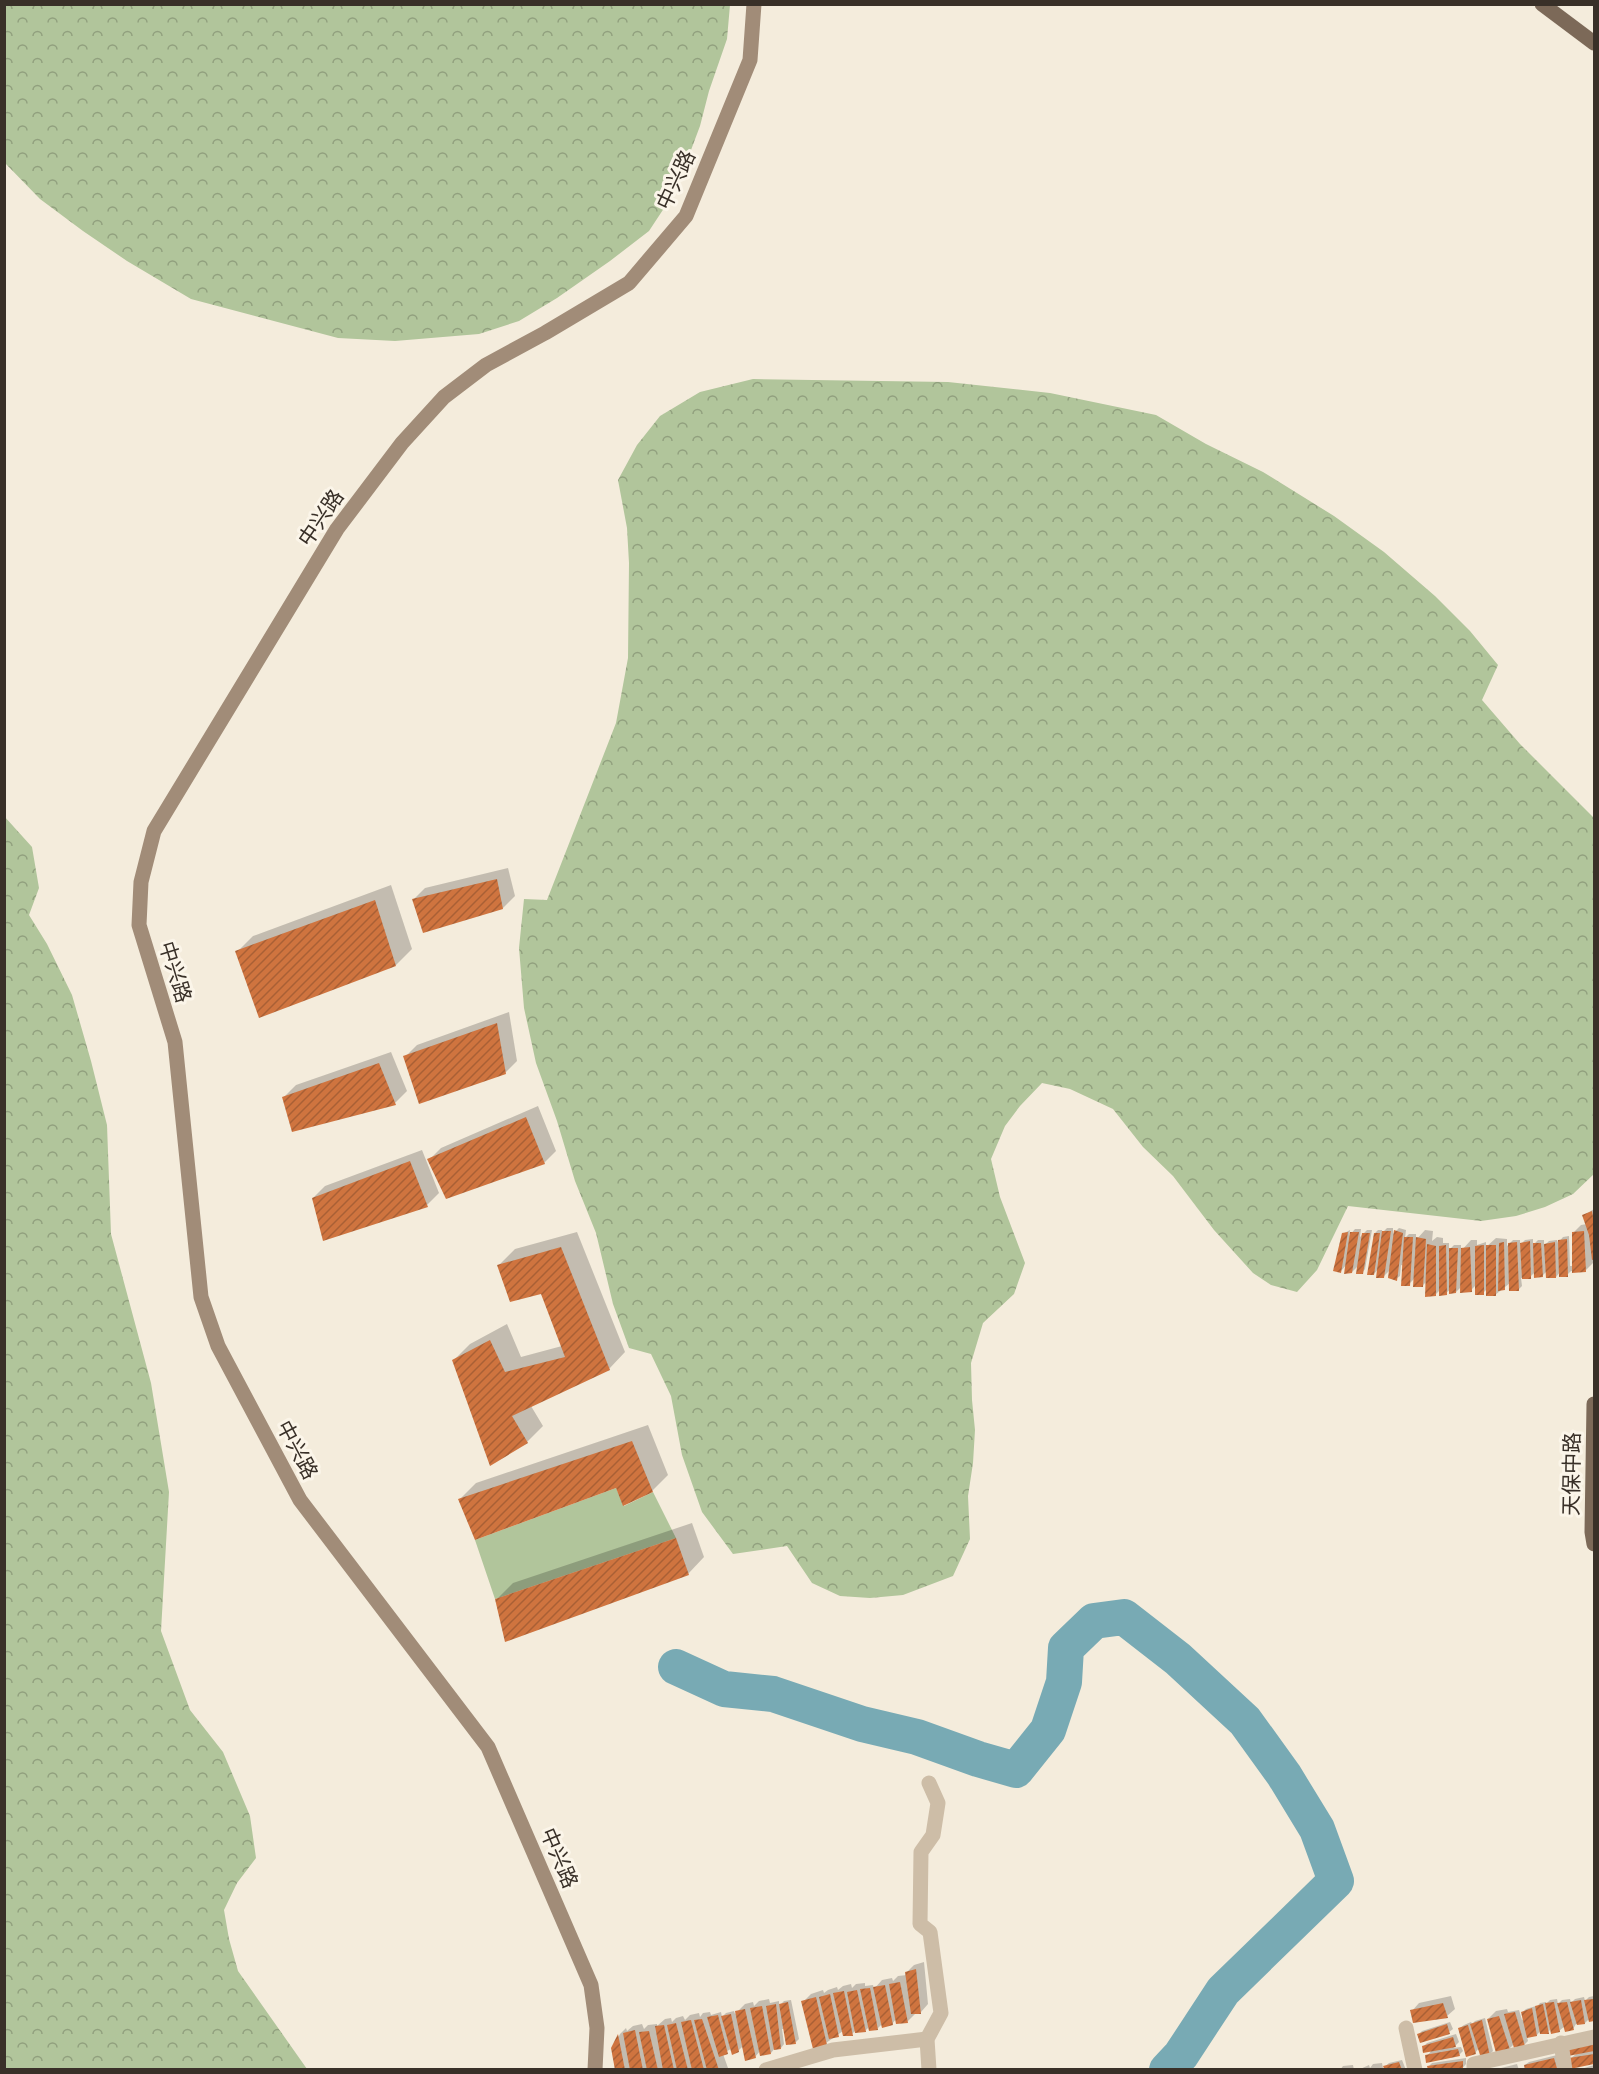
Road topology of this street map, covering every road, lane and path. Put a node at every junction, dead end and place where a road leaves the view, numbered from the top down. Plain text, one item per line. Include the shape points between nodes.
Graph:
1 (754, 4) edge
2 (1542, 4) edge
3 (1594, 43) edge
4 (1594, 1404) edge
5 (1594, 1544) edge
6 (929, 1783) dead end
7 (1406, 2028) dead end
8 (1594, 2037) edge
9 (927, 2039) junction
10 (1561, 2043) junction
11 (595, 2070) edge
12 (766, 2070) edge
13 (929, 2070) edge
14 (1415, 2070) edge
15 (1474, 2070) edge
16 (1565, 2070) edge

1 - 11 main road, 中兴路 via 750,60 686,216 629,283 486,365 444,397 402,443 337,530 154,831 141,882 139,925 175,1042 201,1297 218,1346 300,1500 488,1747 591,1985 597,2028
2 - 3 main road
4 - 5 main road, 天保中路
6 - 9 street via 938,1803 933,1835 921,1852 920,1924 930,1932 941,2013
7 - 14 street
8 - 10 street
9 - 12 street via 833,2050
9 - 13 street
10 - 15 street via 1473,2064
10 - 16 street

